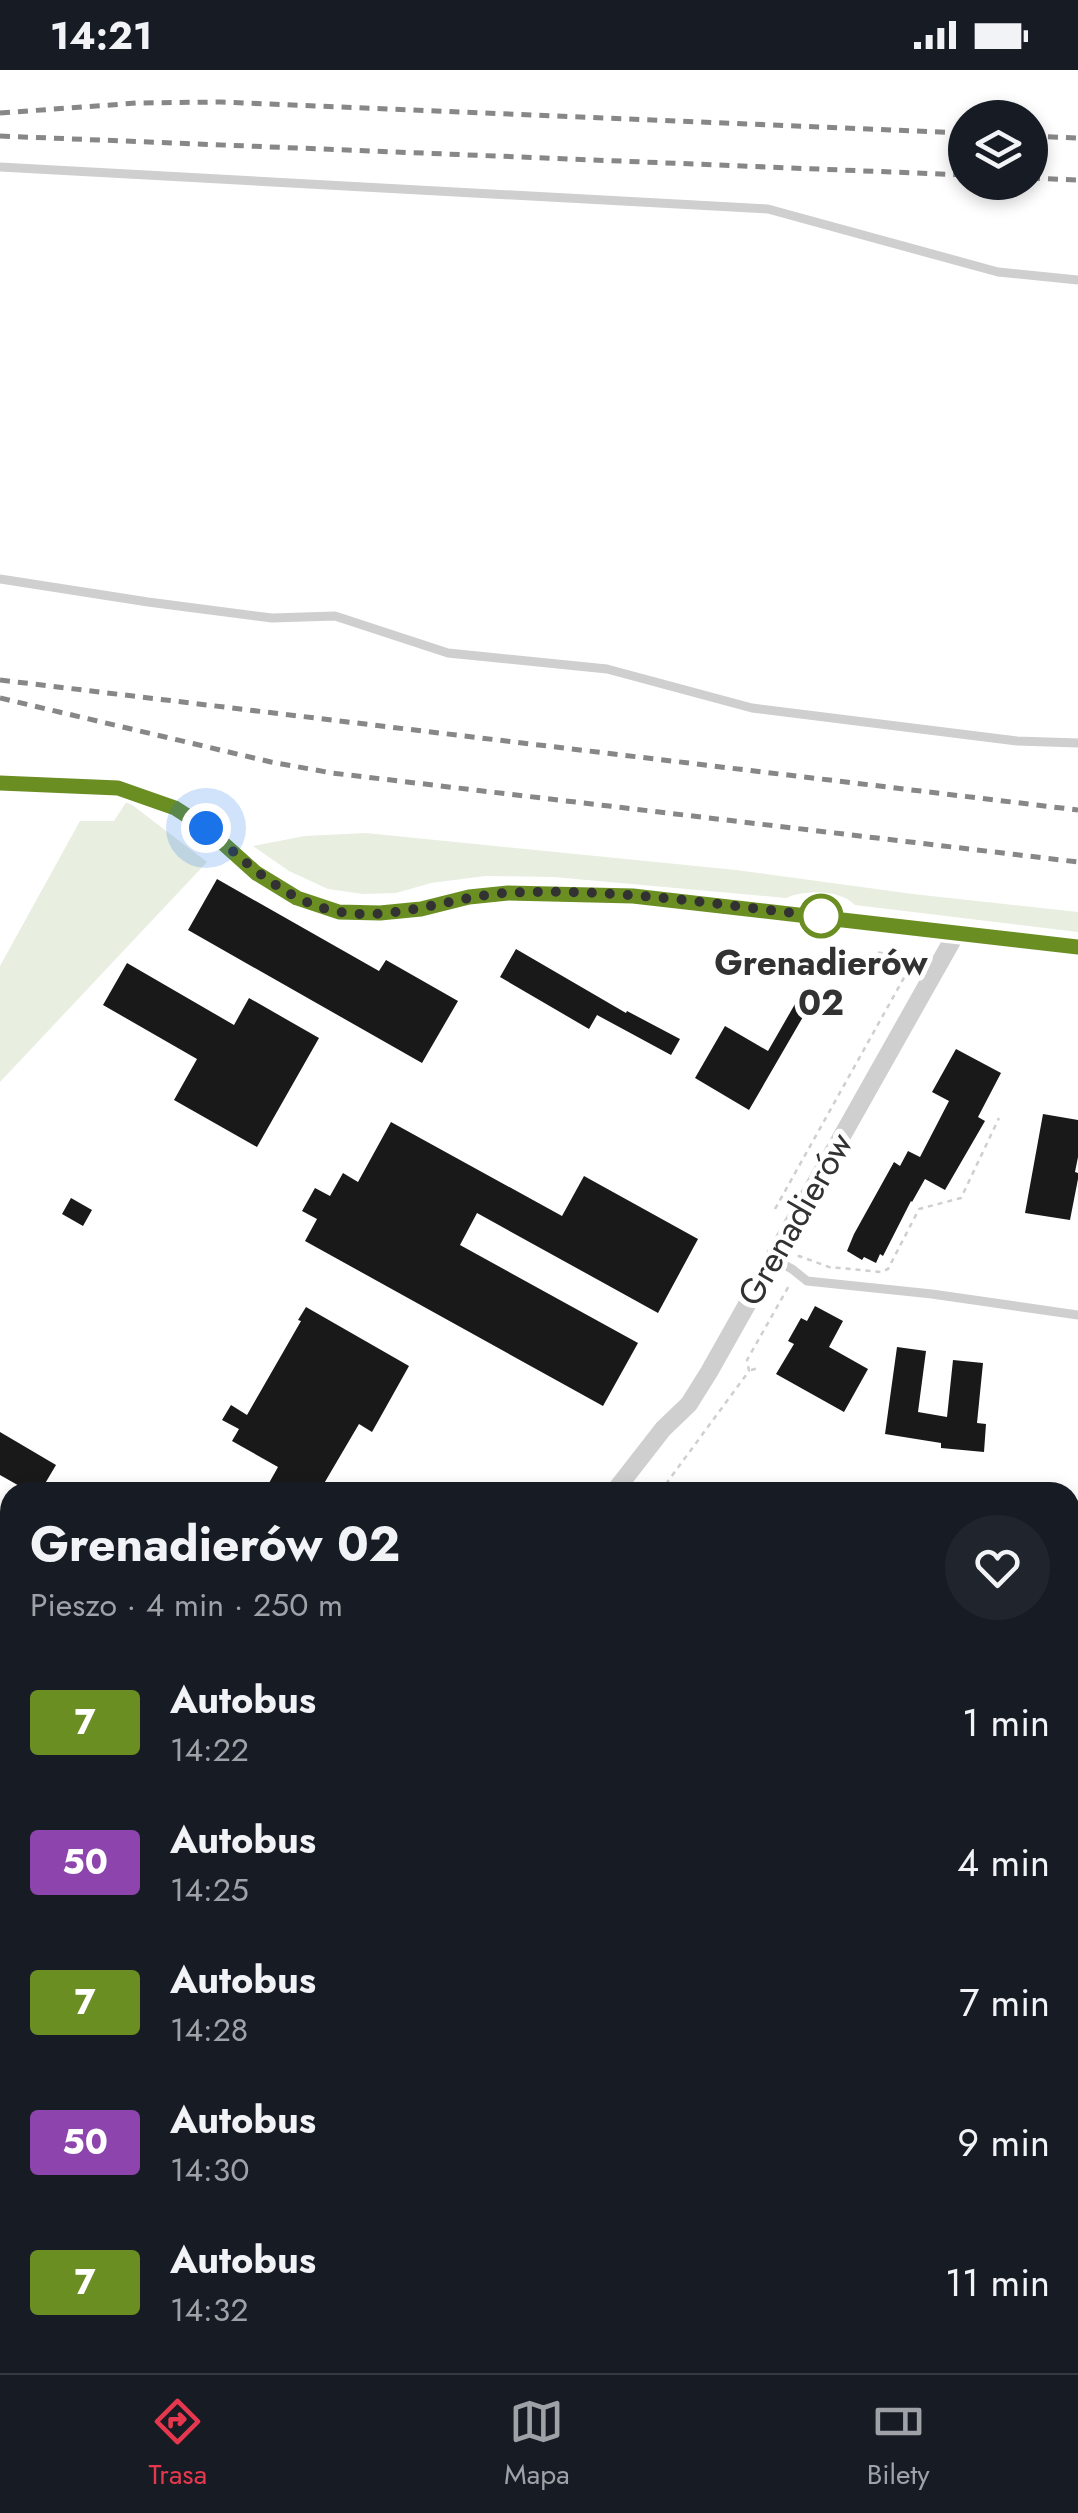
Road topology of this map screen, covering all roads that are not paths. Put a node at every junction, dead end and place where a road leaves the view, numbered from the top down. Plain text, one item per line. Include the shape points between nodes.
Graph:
1 (0, 167) edge
2 (1078, 280) edge
3 (0, 579) edge
4 (1078, 744) edge
5 (0, 783) edge
6 (956, 932) junction
7 (1078, 947) edge
8 (773, 1259) junction
9 (1078, 1315) edge
10 (622, 1482) edge

1 - 2 lane via 768,209 998,272
3 - 4 lane via 272,618 335,616 448,653 607,669 752,708
5 - 6 street via 118,788 175,808 256,873 297,898 339,912 421,909 508,893 578,893
6 - 7 street
6 - 8 street, Grenadierów
8 - 9 lane via 807,1281
8 - 10 street, Grenadierów via 690,1404

